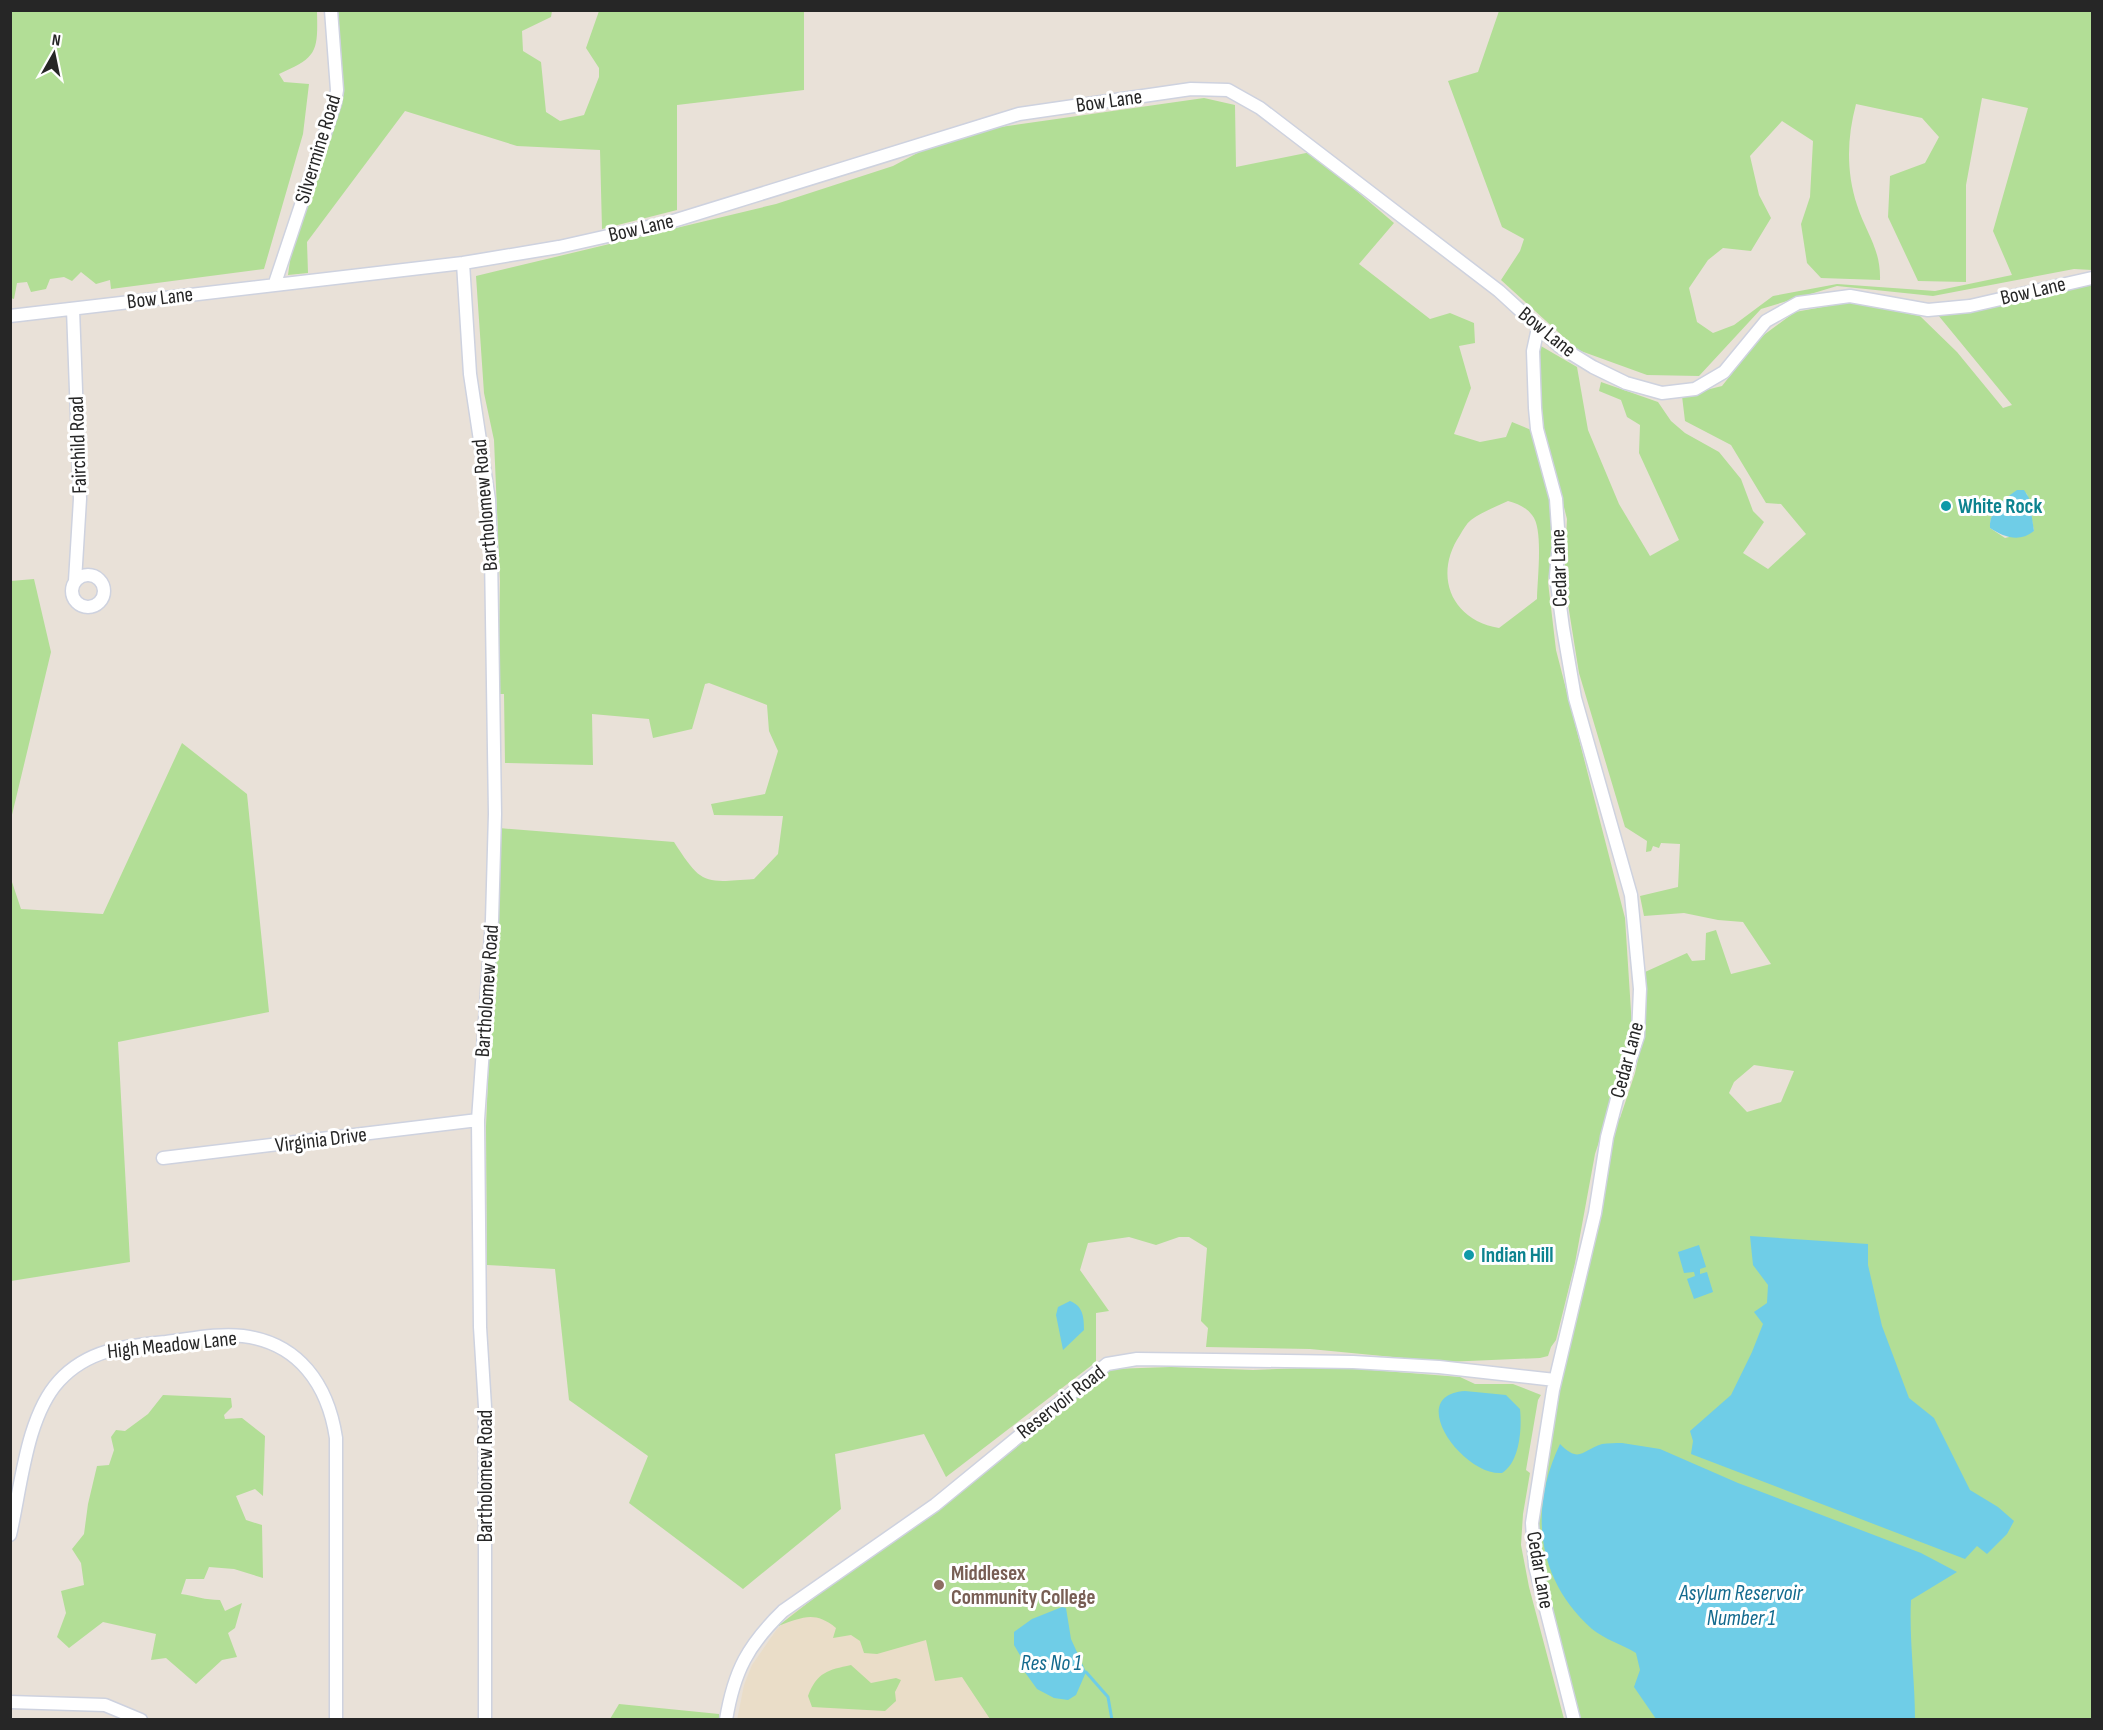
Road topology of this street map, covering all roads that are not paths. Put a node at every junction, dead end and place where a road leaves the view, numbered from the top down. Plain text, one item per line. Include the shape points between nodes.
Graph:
1 (331, 10) edge
2 (463, 263) junction
3 (2092, 278) edge
4 (275, 284) junction
5 (73, 309) junction
6 (10, 316) edge
7 (1538, 328) junction
8 (75, 581) dead end
9 (478, 1120) junction
10 (163, 1158) dead end
11 (1555, 1380) junction
12 (10, 1535) edge
13 (10, 1702) edge
14 (141, 1719) edge
15 (336, 1719) edge
16 (485, 1719) edge
17 (726, 1719) edge
18 (1574, 1719) edge

1 - 4 street, Silvermine Road via 335,103
2 - 4 street, Bow Lane
2 - 7 street, Bow Lane via 559,248 670,222 1019,114 1191,89 1228,90 1260,108 1481,277
2 - 9 street, Bartholomew Road via 470,374 489,500 491,554 495,814
3 - 7 street, Bow Lane via 1970,306 1928,310 1850,296 1798,303 1766,321 1724,372 1695,389 1662,393 1626,383 1593,367
4 - 5 street, Bow Lane
5 - 6 street, Bow Lane
5 - 8 street, Fairchild Road via 80,499
7 - 11 street, Cedar Lane via 1533,351 1535,408 1556,499 1556,576 1563,628 1575,698 1631,895 1640,989 1638,1036 1614,1108 1595,1214
9 - 10 street, Virginia Drive
9 - 16 street, Bartholomew Road via 480,1327 485,1407
11 - 17 street, Reservoir Road via 1353,1362 1137,1359 1107,1364 935,1505 783,1611 742,1662
11 - 18 street, Cedar Lane via 1535,1494 1532,1543
12 - 15 street, High Meadow Lane via 35,1423 51,1390 77,1364 123,1346 219,1336 266,1340 290,1353 324,1391 336,1437
13 - 14 street via 105,1705

